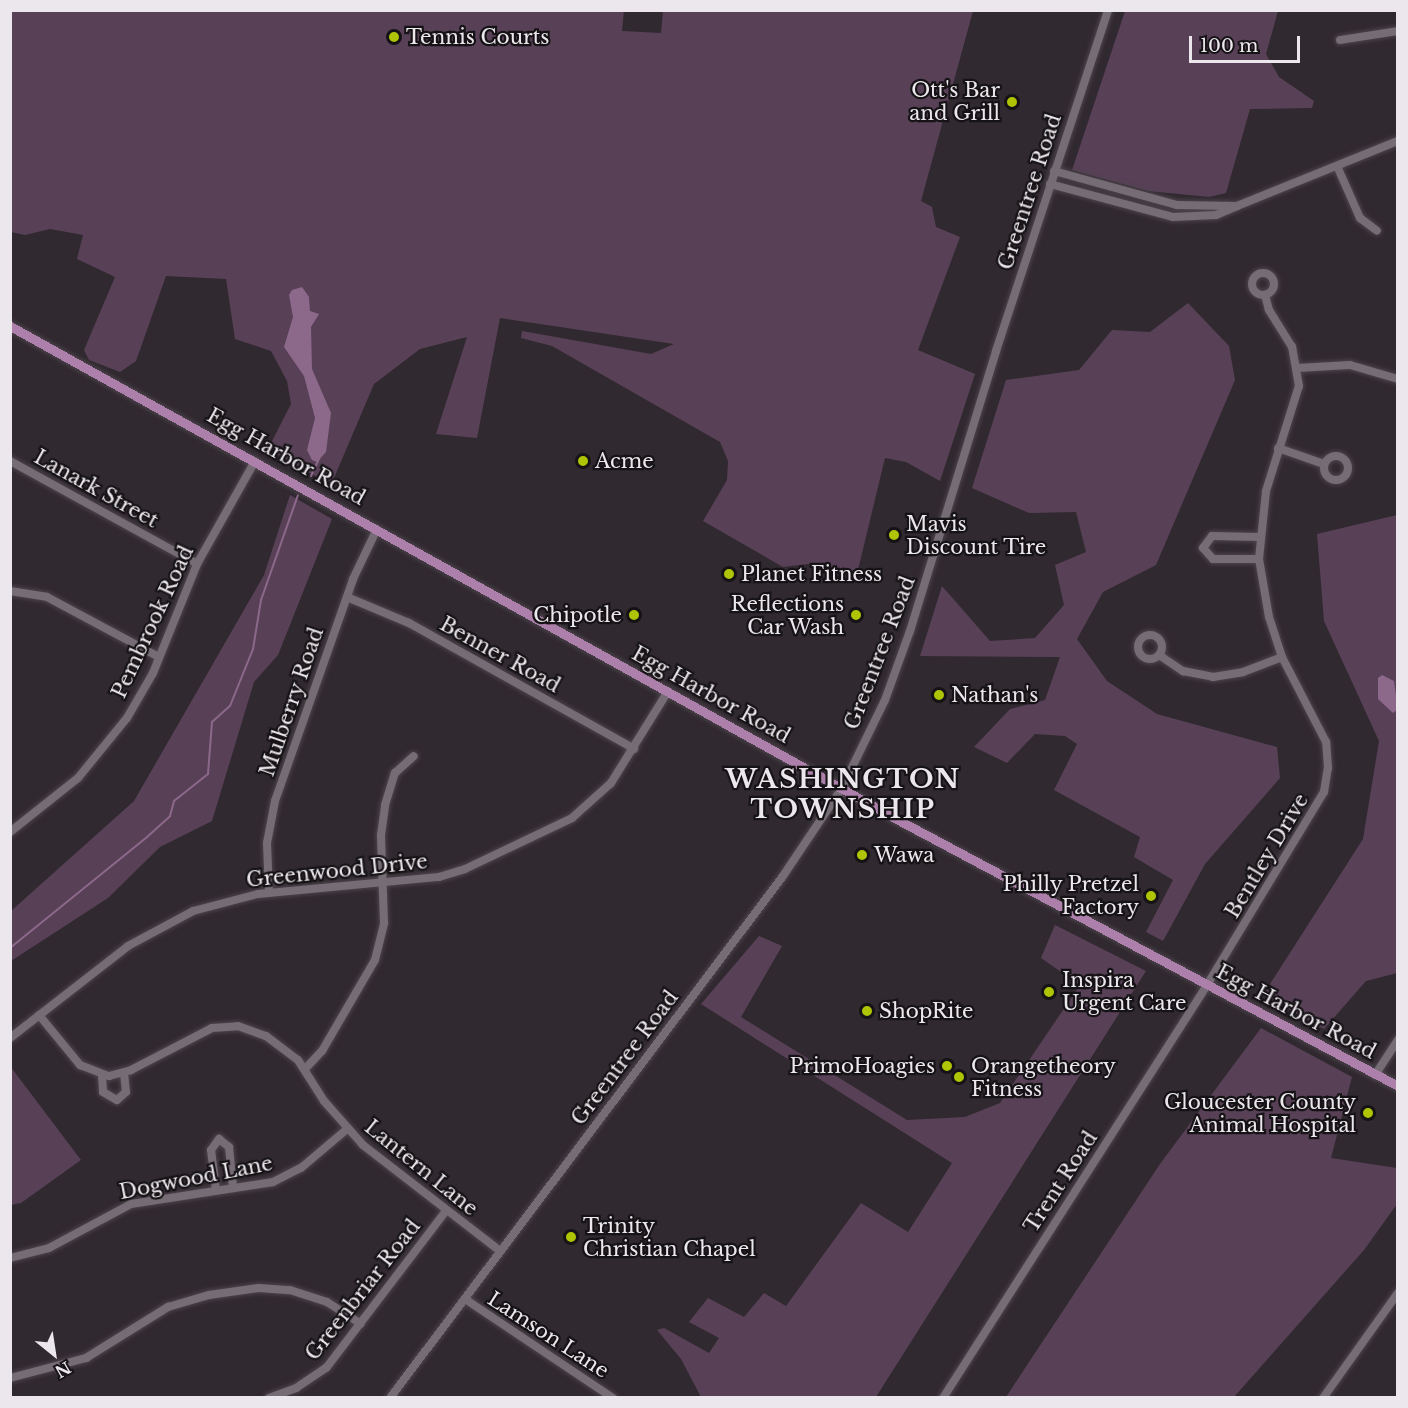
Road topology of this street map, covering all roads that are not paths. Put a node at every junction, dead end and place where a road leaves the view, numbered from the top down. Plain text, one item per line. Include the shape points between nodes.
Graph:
1 (1108, 10) edge
2 (1398, 31) edge
3 (1340, 40) dead end
4 (1398, 141) edge
5 (1337, 166) junction
6 (1054, 171) junction
7 (1050, 184) junction
8 (1238, 206) junction
9 (1377, 231) dead end
10 (1265, 295) dead end
11 (10, 326) edge
12 (1298, 368) junction
13 (1398, 379) edge
14 (1278, 448) junction
15 (10, 461) edge
16 (255, 461) junction
17 (1324, 464) dead end
18 (378, 529) junction
19 (1260, 537) junction
20 (1259, 559) junction
21 (196, 564) junction
22 (10, 591) edge
23 (347, 597) junction
24 (1160, 655) dead end
25 (159, 657) junction
26 (1282, 657) junction
27 (668, 691) junction
28 (634, 749) junction
29 (414, 756) dead end
30 (842, 788) junction
31 (10, 831) edge
32 (383, 883) junction
33 (269, 893) junction
34 (1207, 985) junction
35 (39, 1016) junction
36 (10, 1038) edge
37 (1398, 1040) edge
38 (305, 1069) junction
39 (124, 1074) junction
40 (1376, 1075) junction
41 (102, 1076) junction
42 (1398, 1086) edge
43 (347, 1129) junction
44 (233, 1188) junction
45 (216, 1190) junction
46 (446, 1211) junction
47 (500, 1251) junction
48 (10, 1258) edge
49 (1398, 1293) edge
50 (465, 1299) junction
51 (361, 1324) junction
52 (10, 1378) edge
53 (269, 1398) edge
54 (390, 1398) edge
55 (613, 1398) edge
56 (943, 1398) edge
57 (1323, 1398) edge

1 - 6 street, Greentree Road
2 - 3 street
4 - 5 street
5 - 8 street
5 - 9 street via 1359,218
6 - 7 street, Greentree Road
6 - 8 street via 1177,205
7 - 8 street via 1173,217 1215,215
7 - 30 street, Greentree Road via 910,631 885,700
10 - 12 street, Bentley Drive via 1269,310 1292,347
11 - 16 main road, Egg Harbor Road
12 - 13 street via 1350,364
12 - 14 street, Bentley Drive via 1298,398
14 - 17 street
14 - 19 street, Bentley Drive via 1266,491
15 - 21 street, Lanark Street
16 - 18 main road, Egg Harbor Road
16 - 21 street, Pembrook Road
18 - 23 street, Mulberry Road
18 - 27 main road, Egg Harbor Road
19 - 20 street, Bentley Drive
19 - 20 street via 1212,536 1203,549 1213,560
20 - 26 street, Bentley Drive via 1269,617
21 - 25 street, Pembrook Road
22 - 25 street via 47,597
23 - 28 street, Benner Road via 409,623
23 - 33 street, Mulberry Road via 275,801 267,843
24 - 26 street via 1183,671 1213,677 1243,672
25 - 31 street, Pembrook Road via 136,703 99,755 67,788
26 - 34 street, Bentley Drive via 1323,731 1327,781 1314,815
27 - 28 street, Greenwood Drive
27 - 30 main road, Egg Harbor Road
28 - 32 street, Greenwood Drive via 600,796 572,818 465,869 431,879
29 - 32 street via 395,772 384,805
30 - 34 main road, Egg Harbor Road
30 - 47 street, Greentree Road via 783,876
32 - 33 street, Greenwood Drive
32 - 38 street via 384,923 375,960 322,1051
33 - 35 street, Greenwood Drive via 207,906 155,929
34 - 40 main road, Egg Harbor Road
34 - 56 street, Trent Road
35 - 36 street, Greenwood Drive
35 - 41 street via 80,1065
37 - 40 street
38 - 39 street, Lantern Lane via 279,1043 229,1025 196,1034
38 - 43 street, Lantern Lane
39 - 41 street, Lantern Lane
39 - 41 street via 126,1092 117,1100 103,1092
40 - 42 main road, Egg Harbor Road
43 - 44 street, Dogwood Lane via 286,1177
43 - 46 street, Lantern Lane via 376,1158
44 - 45 street, Dogwood Lane
44 - 45 street via 229,1147 219,1139 211,1150
45 - 48 street, Dogwood Lane via 131,1204 49,1248
46 - 47 street, Lantern Lane
46 - 51 street, Greenbriar Road
47 - 50 street, Greentree Road
49 - 57 street
50 - 54 street, Greentree Road
50 - 55 street, Lamson Lane via 523,1342
51 - 52 street via 327,1302 302,1293 251,1288 176,1304 86,1358
51 - 53 street, Greenbriar Road via 320,1374

